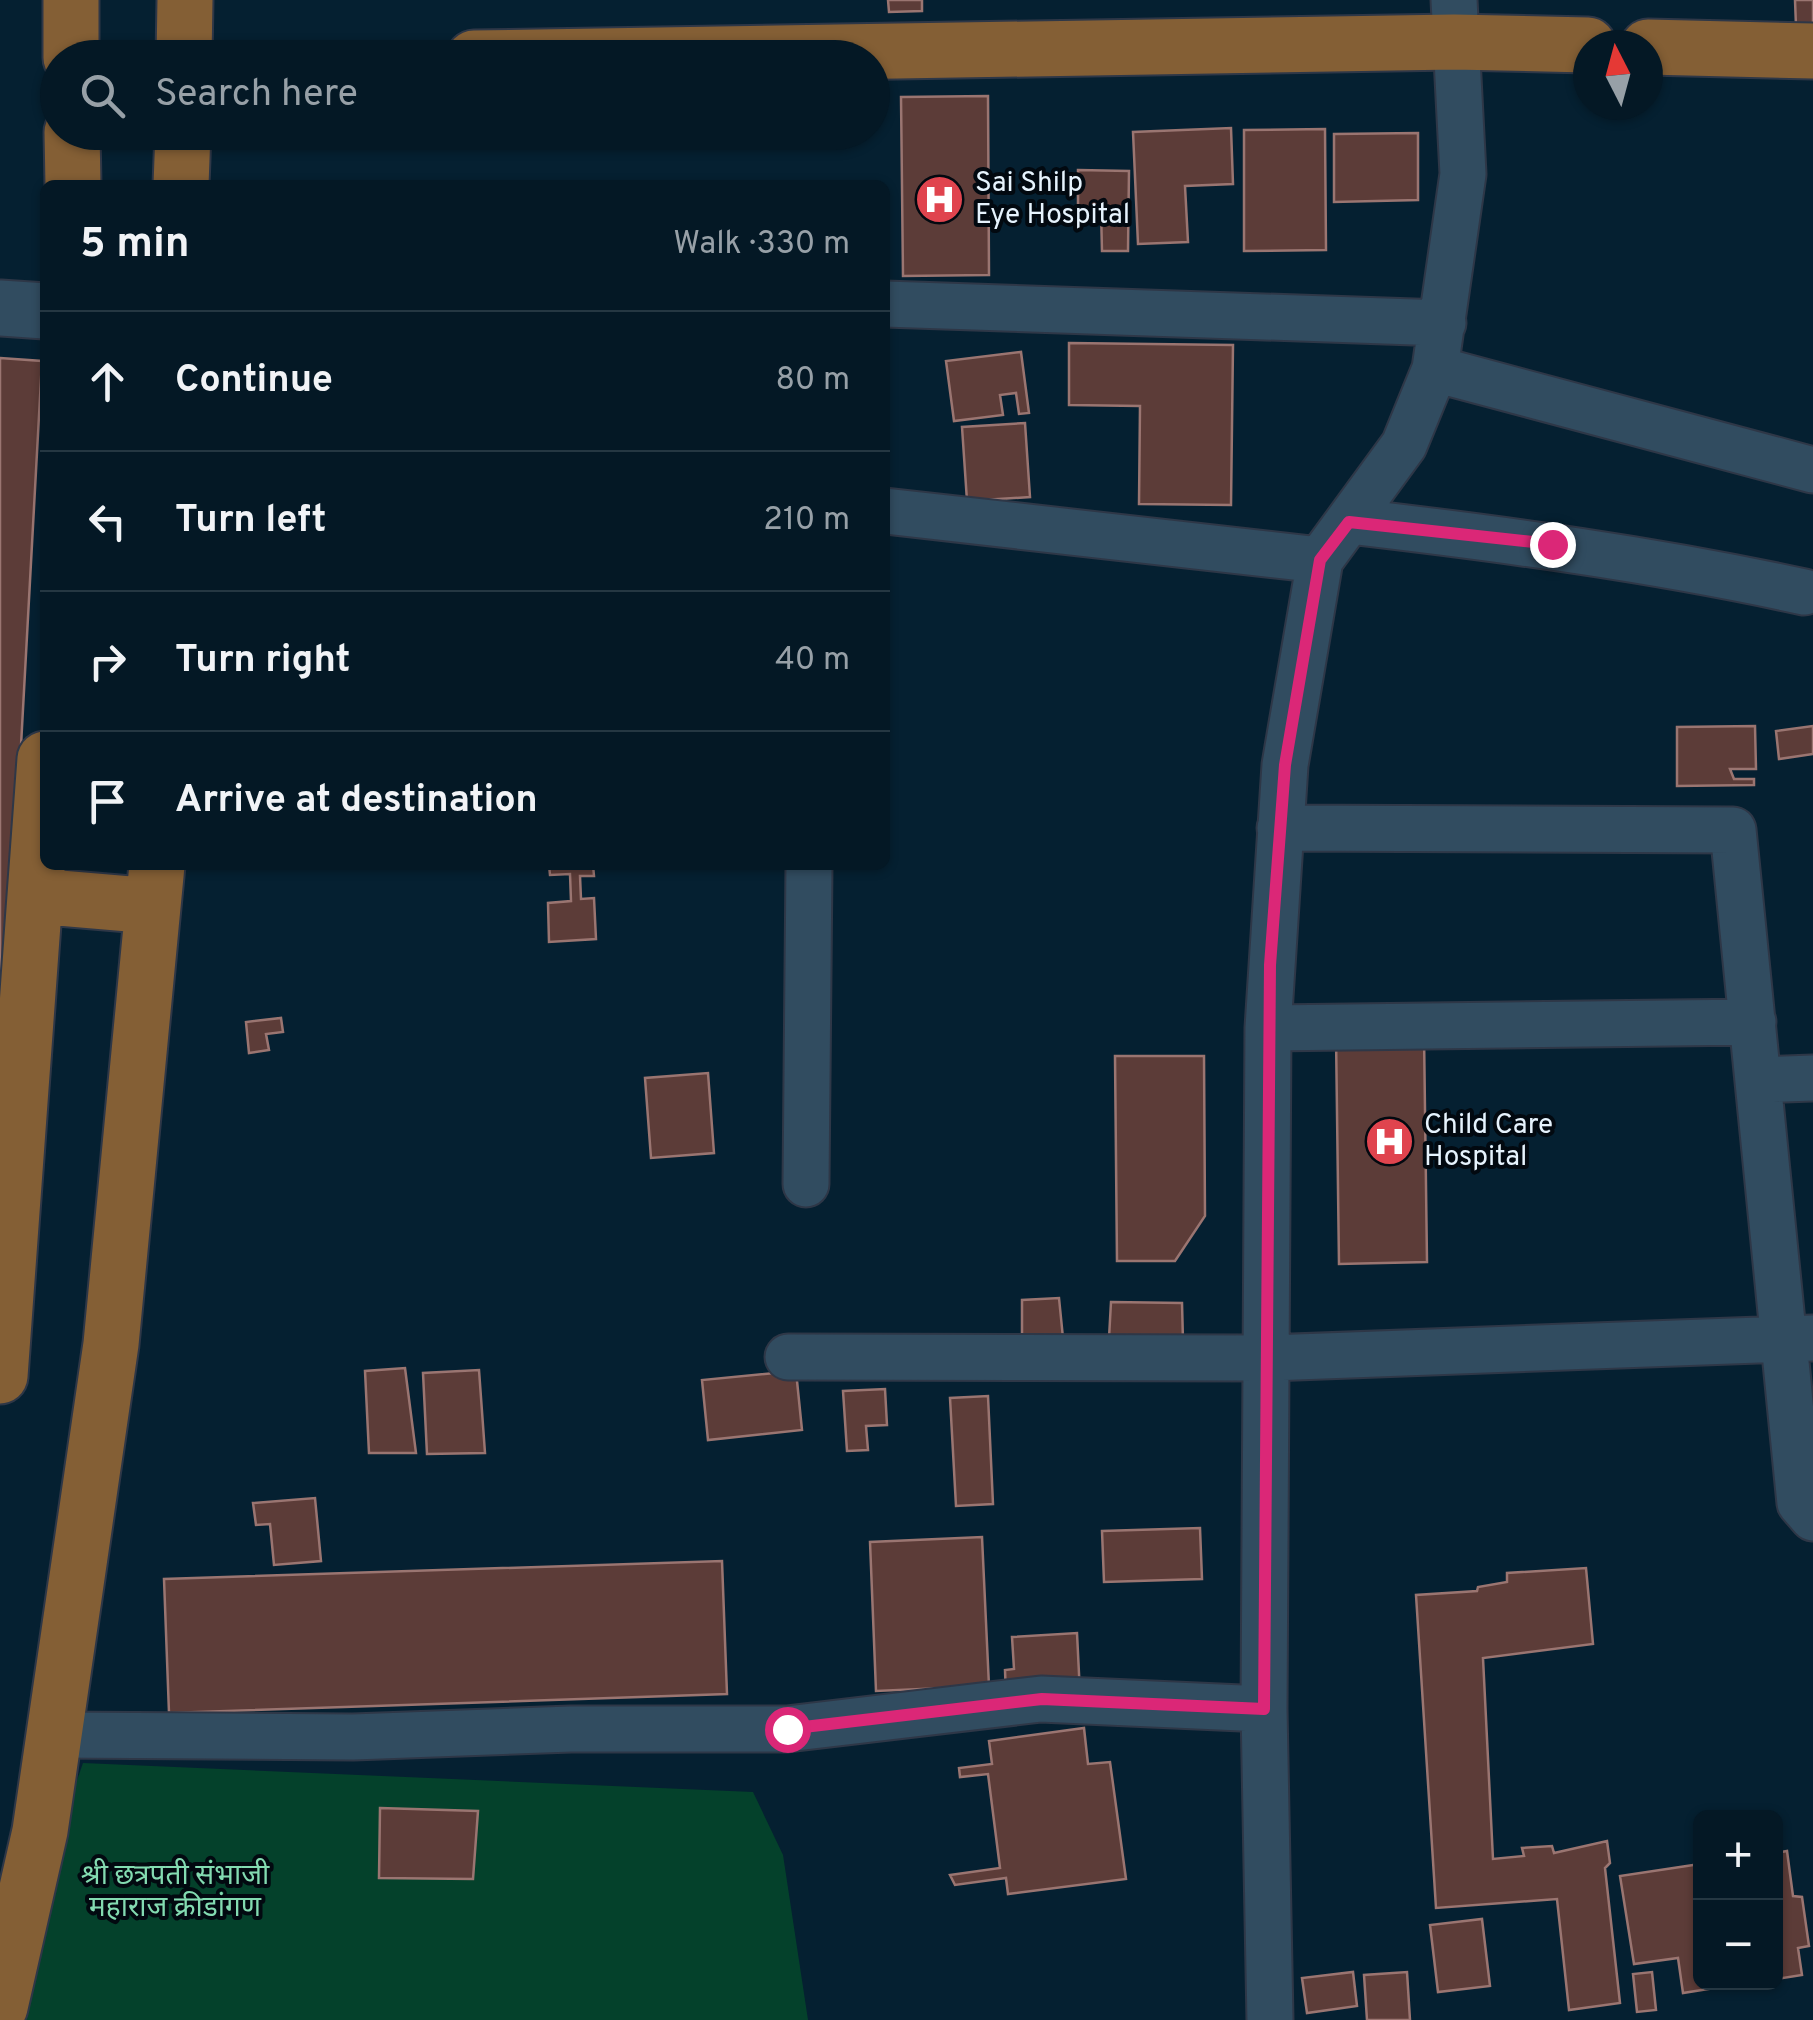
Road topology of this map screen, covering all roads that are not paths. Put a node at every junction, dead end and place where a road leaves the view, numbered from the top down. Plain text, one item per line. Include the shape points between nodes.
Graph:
1 (71, 0) edge
2 (185, 0) edge
3 (1454, 21) edge
4 (71, 40) edge
5 (184, 40) edge
6 (890, 42) edge
7 (1573, 43) edge
8 (1663, 47) edge
9 (1813, 51) edge
10 (72, 150) edge
11 (182, 150) edge
12 (73, 180) edge
13 (182, 180) edge
14 (890, 304) edge
15 (0, 308) edge
16 (40, 312) edge
17 (1442, 323) junction
18 (1435, 369) junction
19 (1813, 470) edge
20 (890, 512) edge
21 (1349, 522) junction
22 (1320, 560) junction
23 (1804, 592) dead end
24 (1280, 828) junction
25 (40, 835) edge
26 (809, 870) edge
27 (156, 886) edge
28 (36, 896) junction
29 (1753, 1022) junction
30 (1268, 1028) junction
31 (1813, 1078) edge
32 (1759, 1080) junction
33 (806, 1184) dead end
34 (1800, 1338) edge
35 (788, 1357) dead end
36 (1266, 1358) junction
37 (0, 1376) edge
38 (1813, 1518) edge
39 (1264, 1709) junction
40 (54, 1735) junction
41 (0, 2007) edge
42 (1270, 2020) edge

1 - 4 main road
2 - 5 main road
3 - 6 main road
3 - 7 main road
3 - 17 street via 1463,174
8 - 9 main road
10 - 12 main road
11 - 13 main road
14 - 17 street
15 - 16 main road
17 - 18 street
18 - 19 street
18 - 21 street via 1404,445
20 - 22 street
21 - 22 street
21 - 23 street via 1552,544
22 - 24 street
24 - 29 street via 1733,830
24 - 30 street
25 - 28 main road
26 - 33 street
27 - 28 main road
27 - 40 main road via 111,1344
28 - 37 main road
29 - 30 street
29 - 32 street
30 - 36 street
31 - 32 street
32 - 34 street
34 - 36 street
34 - 38 street via 1800,1503
35 - 36 street
36 - 39 street
39 - 40 street via 1042,1699 787,1729
39 - 42 street
40 - 41 main road

